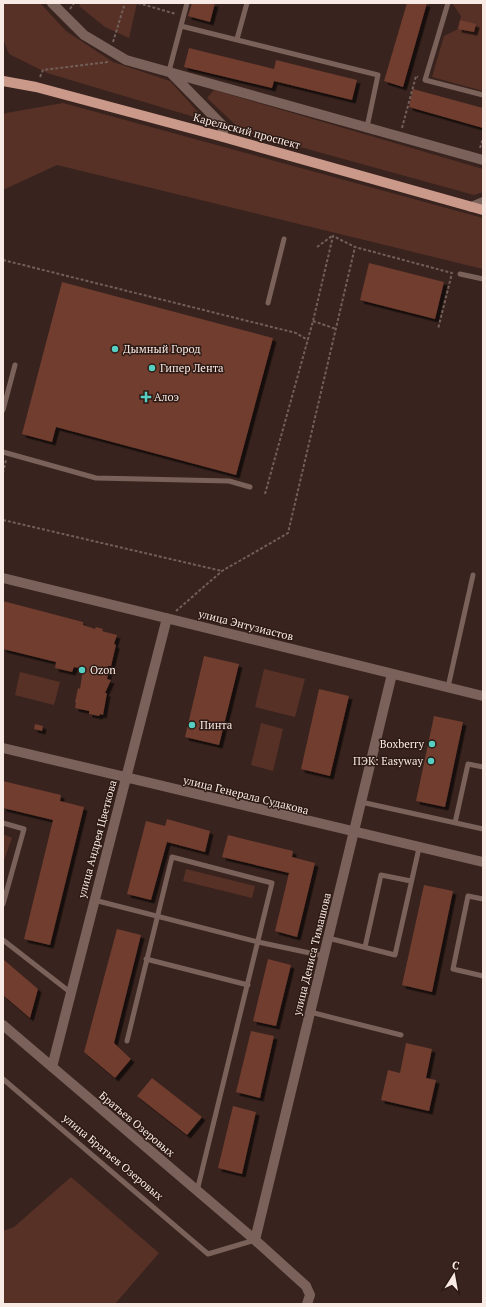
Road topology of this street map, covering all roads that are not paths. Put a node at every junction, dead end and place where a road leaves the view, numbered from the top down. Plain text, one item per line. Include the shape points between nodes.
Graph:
1 (52, 3) edge
2 (187, 3) edge
3 (247, 3) edge
4 (448, 3) edge
5 (181, 26) junction
6 (237, 39) junction
7 (169, 71) junction
8 (3, 81) edge
9 (483, 95) edge
10 (366, 127) junction
11 (223, 136) junction
12 (483, 160) edge
13 (483, 202) edge
14 (471, 207) junction
15 (483, 210) edge
16 (284, 239) dead end
17 (460, 274) dead end
18 (483, 279) edge
19 (268, 303) dead end
20 (15, 365) dead end
21 (3, 410) edge
22 (5, 453) edge
23 (250, 487) dead end
24 (473, 575) dead end
25 (3, 578) edge
26 (167, 618) junction
27 (392, 674) junction
28 (448, 687) junction
29 (483, 696) edge
30 (3, 748) edge
31 (483, 767) edge
32 (125, 778) junction
33 (361, 802) junction
34 (3, 823) edge
35 (455, 823) junction
36 (483, 829) edge
37 (353, 833) junction
38 (419, 848) junction
39 (483, 862) edge
40 (411, 882) junction
41 (483, 899) edge
42 (94, 900) junction
43 (3, 904) edge
44 (157, 916) junction
45 (328, 938) junction
46 (3, 940) edge
47 (258, 942) junction
48 (365, 947) junction
49 (324, 956) junction
50 (146, 959) junction
51 (483, 976) edge
52 (248, 985) junction
53 (70, 992) junction
54 (310, 1012) junction
55 (3, 1025) edge
56 (401, 1035) dead end
57 (127, 1041) dead end
58 (52, 1067) junction
59 (3, 1079) edge
60 (197, 1191) junction
61 (256, 1240) junction
62 (309, 1300) edge

1 - 7 street via 84,36 110,52 126,60
2 - 5 lane
3 - 6 lane
4 - 9 lane via 425,80
5 - 6 lane
5 - 7 lane
6 - 10 lane via 378,76
7 - 10 street
7 - 11 street via 223,126
8 - 11 main road, Карельский проспект via 36,87
10 - 12 street
11 - 14 main road, Карельский проспект
13 - 14 street
14 - 15 main road, Карельский проспект
16 - 19 lane
17 - 18 lane
20 - 21 lane
22 - 23 lane via 96,478 230,481
24 - 28 lane
25 - 26 street, улица Энтузиастов
26 - 27 street, улица Энтузиастов
26 - 32 street, улица Андрея Цветкова
27 - 28 street, улица Энтузиастов
27 - 33 street, улица Дениса Тимашова
28 - 29 street, улица Энтузиастов
30 - 32 street, улица Генерала Судакова
31 - 35 lane via 468,764
32 - 37 street, улица Генерала Судакова
32 - 42 street, улица Андрея Цветкова
33 - 35 lane
33 - 37 street, улица Дениса Тимашова
34 - 43 lane via 24,829
35 - 36 lane
37 - 38 street, улица Генерала Судакова
37 - 45 street, улица Дениса Тимашова
38 - 39 street, улица Генерала Судакова
38 - 40 lane
40 - 48 lane via 381,875
40 - 48 lane via 395,955
41 - 51 lane via 468,896 453,969
42 - 44 lane
42 - 53 street, улица Андрея Цветкова
44 - 47 lane
44 - 47 lane via 172,857 272,883
44 - 50 lane
45 - 48 lane
45 - 49 street, улица Дениса Тимашова
46 - 53 lane
47 - 49 lane
47 - 52 lane
49 - 54 street, улица Дениса Тимашова
50 - 52 lane
50 - 57 lane
52 - 60 lane
53 - 58 street, улица Андрея Цветкова
54 - 56 lane
54 - 61 street, улица Дениса Тимашова
55 - 58 street, Братьев Озеровых
58 - 60 street, Братьев Озеровых
59 - 61 lane, улица Братьев Озеровых via 208,1254
60 - 61 street, Братьев Озеровых
61 - 62 street via 306,1286

